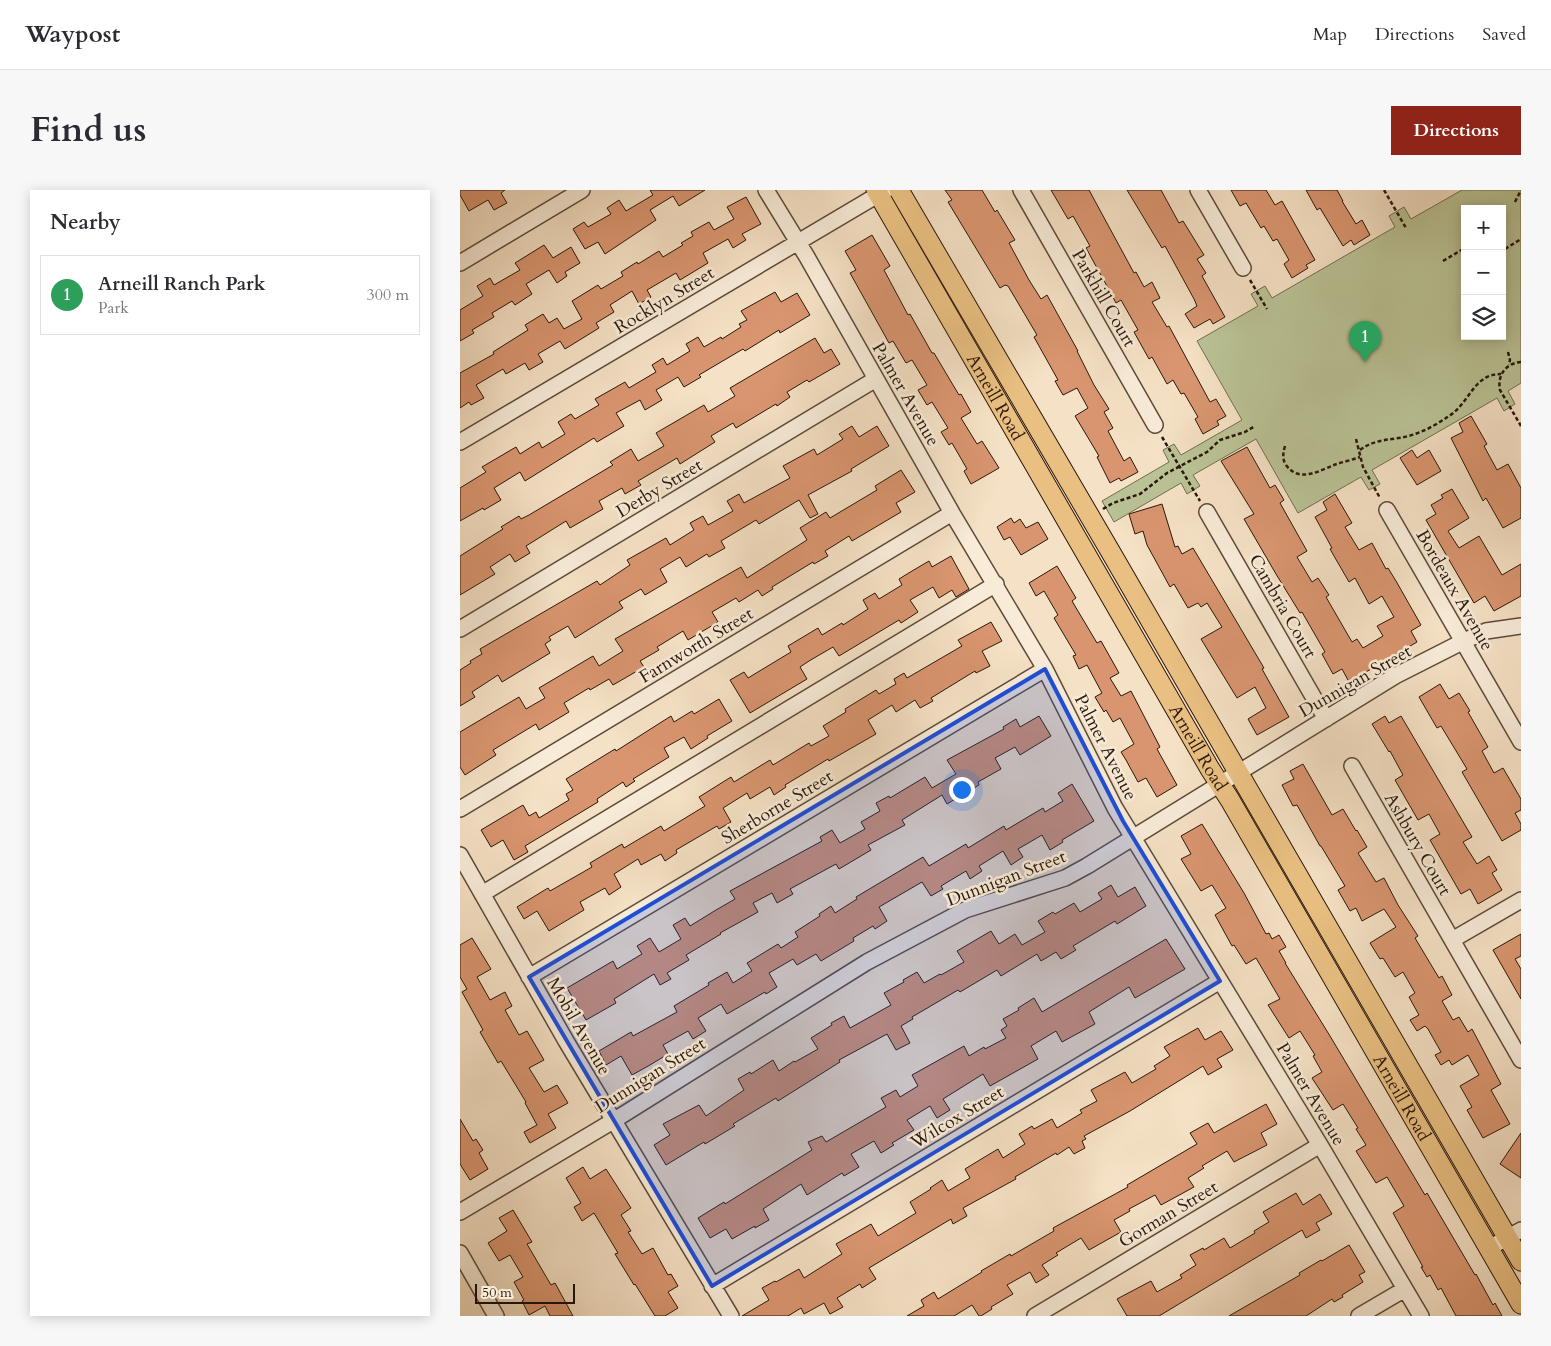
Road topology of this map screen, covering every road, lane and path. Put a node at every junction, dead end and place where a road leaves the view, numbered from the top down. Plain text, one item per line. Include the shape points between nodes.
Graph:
1 (582, 190) edge
2 (766, 190) edge
3 (899, 190) edge
4 (1021, 190) edge
5 (1198, 190) edge
6 (1384, 190) edge
7 (1521, 190) edge
8 (880, 191) edge
9 (1515, 202) dead end
10 (1406, 228) dead end
11 (1521, 238) edge
12 (798, 243) junction
13 (1506, 249) edge
14 (1461, 250) edge
15 (1443, 261) dead end
16 (460, 263) edge
17 (1243, 268) joint
18 (1267, 309) dead end
19 (1508, 352) dead end
20 (1521, 362) edge
21 (1508, 366) junction
22 (1501, 374) junction
23 (876, 379) junction
24 (1155, 425) joint
25 (1255, 426) dead end
26 (1521, 426) edge
27 (1356, 439) dead end
28 (460, 442) edge
29 (1285, 446) dead end
30 (1360, 450) junction
31 (1360, 457) junction
32 (1180, 466) junction
33 (1103, 509) dead end
34 (1387, 510) joint
35 (1207, 512) joint
36 (952, 513) junction
37 (996, 584) junction
38 (1521, 626) edge
39 (460, 629) edge
40 (1464, 641) junction
41 (1045, 669) junction
42 (1326, 719) junction
43 (1521, 742) edge
44 (1352, 766) dead end
45 (1237, 773) junction
46 (1219, 784) junction
47 (460, 809) edge
48 (1133, 838) junction
49 (460, 855) edge
50 (482, 894) junction
51 (1521, 900) edge
52 (1452, 940) junction
53 (529, 977) junction
54 (1220, 981) junction
55 (1521, 1060) edge
56 (613, 1121) junction
57 (1320, 1145) junction
58 (460, 1212) edge
59 (1514, 1234) edge
60 (1489, 1248) junction
61 (460, 1253) edge
62 (1521, 1261) edge
63 (712, 1286) junction
64 (1405, 1289) junction
65 (1521, 1304) edge
66 (496, 1316) edge
67 (731, 1316) edge
68 (1035, 1316) edge
69 (1359, 1316) edge
70 (1421, 1316) edge

1 - 16 street
2 - 12 street, Palmer Avenue
3 - 45 main road, Arneill Road
4 - 24 street, Parkhill Court
5 - 17 street
6 - 10 path
7 - 9 path
8 - 12 street, Rocklyn Street
8 - 46 main road, Arneill Road
11 - 13 path
12 - 23 street, Palmer Avenue
12 - 28 street, Rocklyn Street
14 - 15 path
17 - 18 path
19 - 21 path
20 - 21 path
21 - 22 path
22 - 26 path via 1500,390
22 - 30 path via 1482,379 1460,408 1423,431 1407,437 1377,440
23 - 36 street, Palmer Avenue
23 - 39 street, Derby Street
24 - 32 path
25 - 32 path via 1220,440 1207,452
27 - 30 path
29 - 31 path via 1283,458 1287,467 1304,475
30 - 31 path
31 - 34 path
32 - 33 path via 1140,494
32 - 35 path
34 - 40 street, Bordeaux Avenue
35 - 42 street, Cambria Court
36 - 37 street, Palmer Avenue
36 - 47 street, Farnworth Street
37 - 41 street, Palmer Avenue
37 - 50 street
38 - 40 street, Dunnigan Street via 1486,632
40 - 42 street, Dunnigan Street via 1395,676
40 - 43 street, Bordeaux Avenue
41 - 48 street, Palmer Avenue
41 - 53 street, Sherborne Street
42 - 45 street, Dunnigan Street
44 - 52 street, Ashbury Court
45 - 46 street, Dunnigan Street
45 - 59 main road, Arneill Road
46 - 48 street, Dunnigan Street
46 - 60 main road, Arneill Road
48 - 54 street, Palmer Avenue
48 - 56 street, Dunnigan Street via 1065,878 965,910 867,962
49 - 50 street, Mobil Avenue
50 - 53 street, Mobil Avenue
51 - 52 street
52 - 55 street, Ashbury Court
53 - 56 street, Mobil Avenue
54 - 57 street, Palmer Avenue
54 - 63 street, Wilcox Street
56 - 58 street, Dunnigan Street
56 - 63 street, Mobil Avenue
57 - 64 street, Palmer Avenue
57 - 68 street, Gorman Street
59 - 60 street
59 - 62 main road, Arneill Road
60 - 65 main road, Arneill Road
61 - 66 street
63 - 67 street, Mobil Avenue
64 - 69 street
64 - 70 street, Palmer Avenue

